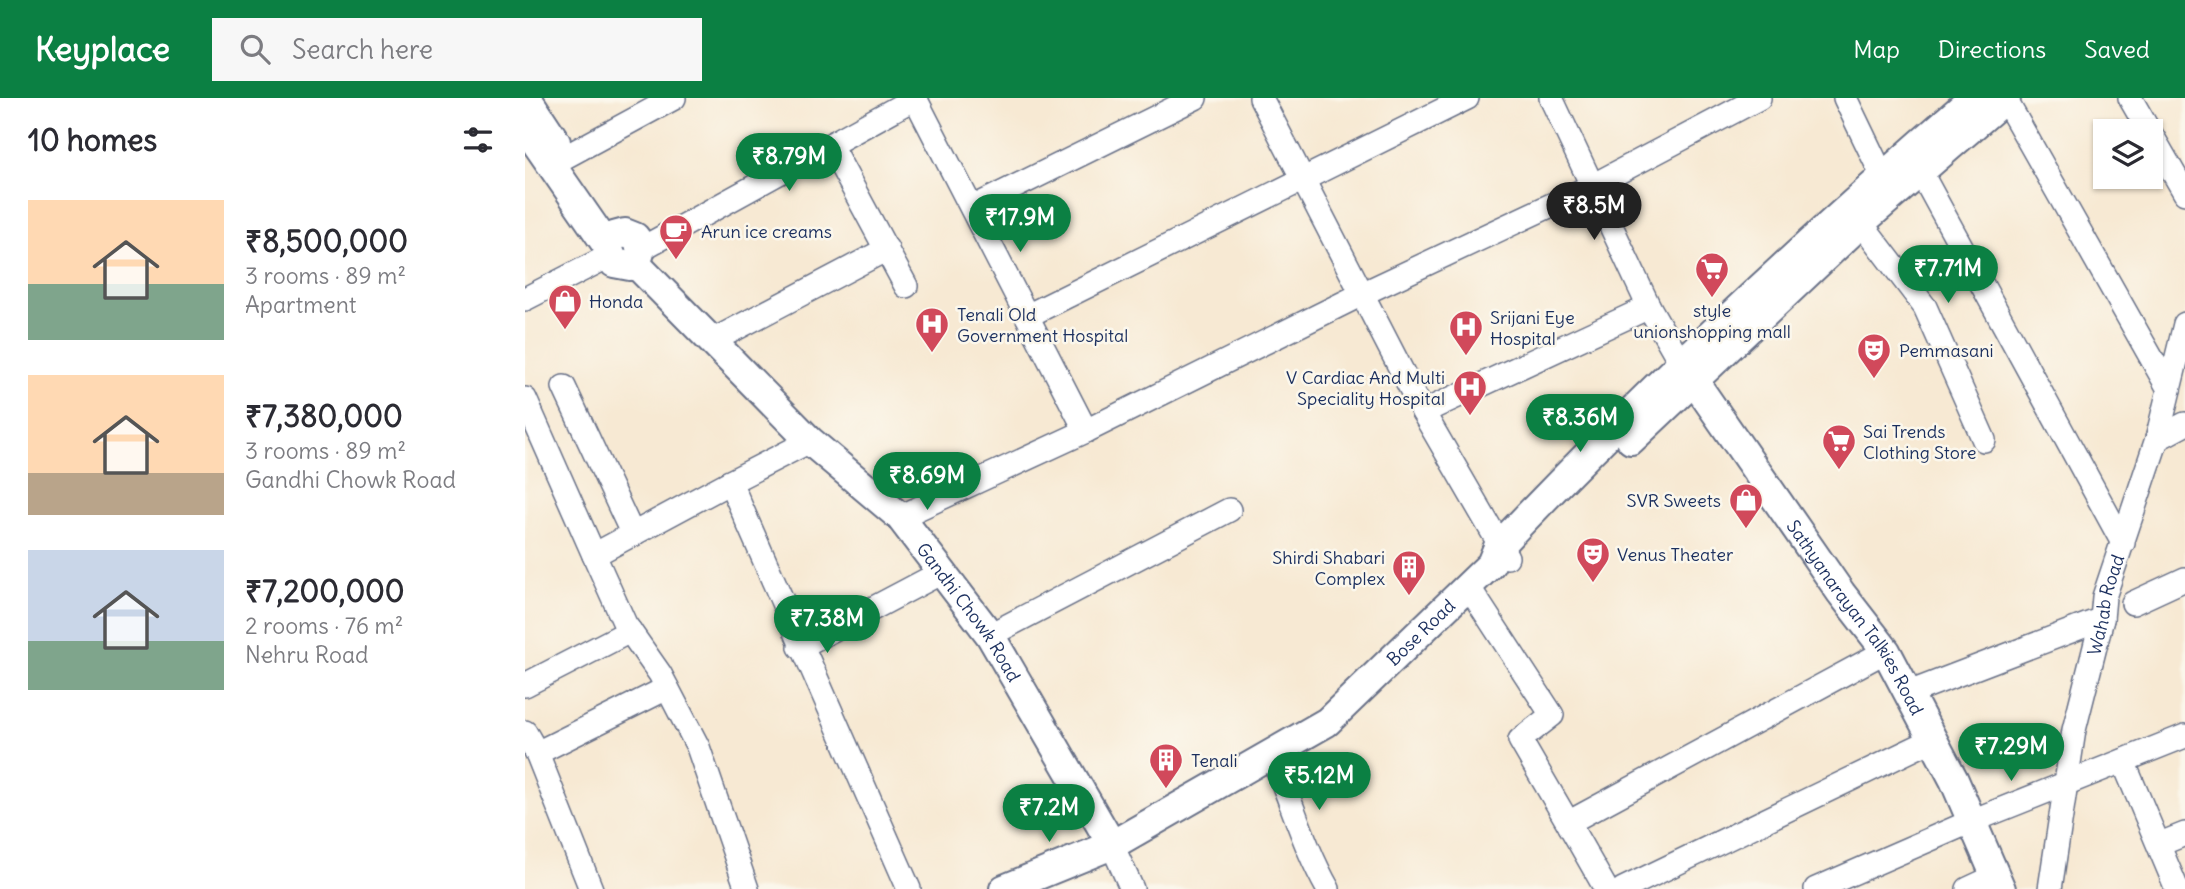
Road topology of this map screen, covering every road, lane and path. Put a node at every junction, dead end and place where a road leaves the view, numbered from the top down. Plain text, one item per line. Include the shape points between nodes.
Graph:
1 (527, 98) edge
2 (674, 98) edge
3 (915, 98) edge
4 (1195, 98) edge
5 (1261, 98) edge
6 (1467, 98) edge
7 (1551, 98) edge
8 (1759, 98) edge
9 (1845, 98) edge
10 (1973, 98) edge
11 (2005, 98) edge
12 (2130, 98) edge
13 (2142, 119) edge
14 (525, 127) edge
15 (830, 145) junction
16 (2163, 155) edge
17 (565, 157) junction
18 (1920, 171) junction
19 (1303, 180) junction
20 (1889, 184) junction
21 (1592, 186) junction
22 (2185, 193) edge
23 (972, 208) junction
24 (1855, 215) junction
25 (887, 249) junction
26 (623, 250) junction
27 (907, 286) dead end
28 (1364, 293) junction
29 (525, 299) edge
30 (1649, 307) junction
31 (1027, 316) junction
32 (2185, 324) edge
33 (712, 341) junction
34 (1687, 372) junction
35 (564, 387) dead end
36 (2169, 389) junction
37 (525, 399) edge
38 (1423, 412) junction
39 (2185, 424) edge
40 (1086, 431) junction
41 (2157, 439) junction
42 (1984, 440) dead end
43 (810, 441) junction
44 (730, 482) junction
45 (1229, 510) dead end
46 (900, 517) junction
47 (633, 535) junction
48 (2123, 543) junction
49 (594, 555) junction
50 (1499, 556) junction
51 (942, 572) junction
52 (2185, 579) edge
53 (1468, 586) junction
54 (2133, 603) dead end
55 (2102, 619) junction
56 (630, 631) junction
57 (990, 635) junction
58 (800, 648) junction
59 (1886, 651) junction
60 (525, 685) edge
61 (667, 688) junction
62 (1909, 693) junction
63 (525, 732) edge
64 (2185, 736) edge
65 (1934, 739) junction
66 (1271, 754) junction
67 (2123, 761) junction
68 (535, 764) edge
69 (2066, 785) junction
70 (1972, 821) junction
71 (1570, 825) junction
72 (2185, 834) edge
73 (2160, 844) junction
74 (1112, 845) junction
75 (1999, 883) edge
76 (591, 889) edge
77 (747, 889) edge
78 (909, 889) edge
79 (1004, 889) edge
80 (1132, 889) edge
81 (1328, 889) edge
82 (1606, 889) edge
83 (1623, 889) edge
84 (1816, 889) edge
85 (1968, 889) edge
86 (2050, 889) edge
87 (2177, 889) edge

1 - 17 main road
2 - 17 street
3 - 15 street
3 - 23 street
4 - 23 street
5 - 19 street
6 - 19 street
7 - 21 street
8 - 21 street
9 - 20 street
10 - 20 main road
11 - 18 main road
11 - 36 street
12 - 13 street
14 - 26 main road
15 - 25 street
15 - 26 street
16 - 22 street
17 - 26 main road
18 - 20 main road
18 - 48 street
19 - 28 street
19 - 31 street
20 - 24 main road, Bose Road
21 - 28 street
21 - 30 street
23 - 31 street
24 - 34 main road, Bose Road
24 - 42 street via 1925,307
25 - 27 street
25 - 33 street
26 - 29 street
26 - 33 main road, Gandhi Chowk Road
28 - 38 street
28 - 40 street
30 - 34 street
30 - 38 street
31 - 40 street
32 - 36 street, Wahab Road
33 - 43 main road, Gandhi Chowk Road
34 - 50 main road, Bose Road
34 - 59 main road, Sathyanarayan Talkies Road
35 - 47 street
36 - 41 street, Wahab Road
37 - 49 street
38 - 50 street
39 - 41 street
40 - 46 street
41 - 48 street, Wahab Road
43 - 44 street
43 - 46 main road, Gandhi Chowk Road
44 - 47 street
44 - 58 street
45 - 57 street
46 - 51 main road, Gandhi Chowk Road
47 - 49 street
48 - 55 street, Wahab Road via 2104,597
49 - 56 street
50 - 53 main road, Bose Road
51 - 57 main road, Gandhi Chowk Road
51 - 58 street
52 - 54 street
53 - 66 main road, Bose Road via 1327,722
53 - 71 street via 1552,715 1520,740
55 - 62 street
55 - 69 street, Wahab Road via 2074,730
56 - 60 street
56 - 61 street
57 - 74 main road, Gandhi Chowk Road
58 - 78 street
59 - 62 main road, Sathyanarayan Talkies Road
59 - 71 street
61 - 68 street
61 - 77 street via 698,747
62 - 65 main road, Sathyanarayan Talkies Road
63 - 68 street
64 - 67 street
65 - 70 main road, Sathyanarayan Talkies Road
65 - 83 street
66 - 74 main road, Bose Road
66 - 81 street
67 - 69 street
67 - 73 street
68 - 76 street
69 - 70 street
69 - 86 street, Wahab Road
70 - 75 main road, Sathyanarayan Talkies Road
70 - 84 street
71 - 82 street
72 - 73 street
73 - 87 street
74 - 79 main road, Bose Road
74 - 80 street
75 - 85 street

